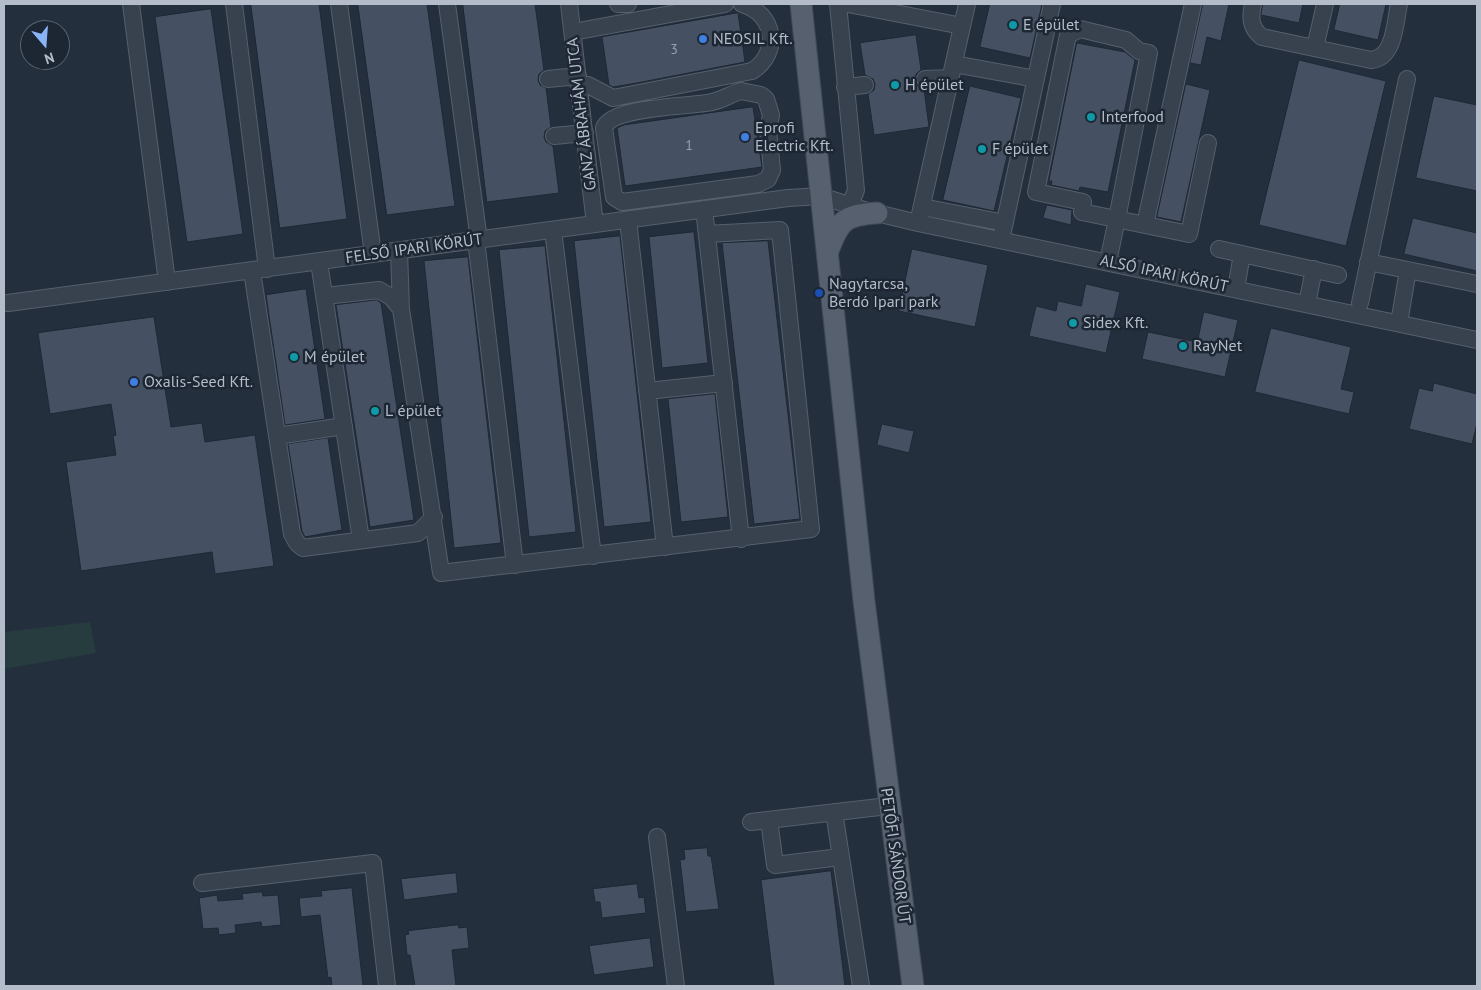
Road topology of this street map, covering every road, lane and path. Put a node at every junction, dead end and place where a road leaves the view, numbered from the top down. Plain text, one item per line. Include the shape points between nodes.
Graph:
1 (131, 4) edge
2 (234, 4) edge
3 (339, 4) edge
4 (447, 4) edge
5 (569, 4) edge
6 (618, 4) edge
7 (628, 4) edge
8 (725, 4) edge
9 (742, 4) edge
10 (801, 4) edge
11 (838, 4) edge
12 (848, 4) edge
13 (967, 4) edge
14 (1052, 4) edge
15 (1193, 4) edge
16 (1254, 4) edge
17 (1325, 4) edge
18 (1399, 4) edge
19 (962, 26) junction
20 (573, 32) junction
21 (1315, 48) junction
22 (952, 71) junction
23 (548, 79) dead end
24 (924, 79) dead end
25 (1036, 79) junction
26 (1407, 79) dead end
27 (579, 81) junction
28 (865, 86) dead end
29 (846, 87) junction
30 (605, 124) junction
31 (585, 129) junction
32 (554, 136) dead end
33 (1208, 143) dead end
34 (613, 194) junction
35 (592, 196) junction
36 (821, 196) junction
37 (850, 206) junction
38 (922, 206) junction
39 (704, 209) junction
40 (877, 213) junction
41 (1117, 219) junction
42 (628, 220) junction
43 (1005, 222) junction
44 (918, 223) junction
45 (595, 224) junction
46 (1145, 225) junction
47 (553, 230) junction
48 (706, 234) junction
49 (478, 240) junction
50 (1001, 240) junction
51 (1219, 249) dead end
52 (399, 251) junction
53 (374, 254) junction
54 (827, 254) junction
55 (1242, 254) junction
56 (319, 262) junction
57 (1108, 262) junction
58 (1368, 262) junction
59 (260, 270) junction
60 (1314, 270) junction
61 (1408, 270) junction
62 (1338, 275) dead end
63 (167, 282) junction
64 (1477, 284) edge
65 (1236, 289) junction
66 (325, 296) junction
67 (8, 303) dead end
68 (1360, 303) dead end
69 (1307, 304) junction
70 (401, 309) junction
71 (1399, 323) junction
72 (1477, 340) edge
73 (724, 383) junction
74 (647, 391) junction
75 (344, 426) junction
76 (277, 436) junction
77 (434, 517) junction
78 (741, 539) junction
79 (361, 540) junction
80 (665, 547) junction
81 (593, 556) junction
82 (515, 565) junction
83 (888, 806) junction
84 (834, 812) junction
85 (769, 820) junction
86 (752, 822) dead end
87 (657, 837) dead end
88 (840, 856) junction
89 (202, 884) dead end
90 (387, 986) edge
91 (676, 986) edge
92 (861, 986) edge
93 (912, 986) edge

1 - 63 street
2 - 59 street
3 - 53 street
4 - 49 street via 472,149
5 - 20 street, GANZ ÁBRAHÁM UTCA
6 - 7 street
8 - 20 street
9 - 27 street via 762,15 771,32 767,56 752,71 613,98
10 - 36 main road, PETŐFI SÁNDOR ÚT
11 - 29 street
12 - 19 street
13 - 19 street
14 - 25 street
15 - 46 street
16 - 21 street via 1252,24 1257,33
17 - 21 street
18 - 21 street via 1390,46 1382,58 1371,60
19 - 22 street
20 - 27 street, GANZ ÁBRAHÁM UTCA
22 - 24 street
22 - 25 street
22 - 38 street
23 - 27 street
25 - 43 street
26 - 58 street
27 - 31 street, GANZ ÁBRAHÁM UTCA
28 - 29 street
29 - 37 street via 856,190
30 - 31 street
30 - 34 street
30 - 34 street via 626,114 712,102 741,91 762,95 771,115 768,130 772,170 764,182 622,202
31 - 32 street
31 - 35 street, GANZ ÁBRAHÁM UTCA
33 - 46 street via 1189,234
34 - 35 street
35 - 45 street, GANZ ÁBRAHÁM UTCA
36 - 37 street, ALSÓ IPARI KÖRÚT
36 - 39 street, FELSŐ IPARI KÖRÚT
36 - 54 main road, PETŐFI SÁNDOR ÚT
37 - 40 street, ALSÓ IPARI KÖRÚT
38 - 43 street
38 - 44 street
39 - 42 street, FELSŐ IPARI KÖRÚT
39 - 48 street
40 - 44 street, ALSÓ IPARI KÖRÚT
40 - 54 main road via 853,216 842,222
41 - 41 street via 1149,53 1139,51 1126,40 1080,29 1068,35 1036,192 1084,202 1082,212
41 - 46 street
41 - 57 street
42 - 45 street, FELSŐ IPARI KÖRÚT
42 - 74 street
43 - 50 street
44 - 50 street, ALSÓ IPARI KÖRÚT
45 - 47 street, FELSŐ IPARI KÖRÚT
47 - 49 street, FELSŐ IPARI KÖRÚT
47 - 81 street
48 - 73 street
48 - 78 street via 780,230 811,529
49 - 52 street, FELSŐ IPARI KÖRÚT
49 - 82 street
50 - 57 street, ALSÓ IPARI KÖRÚT
51 - 55 street
52 - 53 street, FELSŐ IPARI KÖRÚT
52 - 70 street
53 - 56 street, FELSŐ IPARI KÖRÚT
54 - 83 main road, PETŐFI SÁNDOR ÚT
55 - 60 street
55 - 65 street
56 - 59 street, FELSŐ IPARI KÖRÚT
56 - 66 street
57 - 65 street, ALSÓ IPARI KÖRÚT
58 - 61 street
58 - 68 street
59 - 63 street, FELSŐ IPARI KÖRÚT
59 - 76 street
60 - 62 street
60 - 69 street
61 - 64 street
61 - 71 street
63 - 67 street, FELSŐ IPARI KÖRÚT
65 - 69 street, ALSÓ IPARI KÖRÚT
66 - 70 street via 378,290 391,296
66 - 75 street
69 - 71 street, ALSÓ IPARI KÖRÚT
70 - 77 street
71 - 72 street, ALSÓ IPARI KÖRÚT
73 - 74 street
73 - 78 street
74 - 80 street
75 - 76 street
75 - 79 street
76 - 79 street via 292,534 297,543 303,548
77 - 79 street via 418,533
77 - 82 street via 441,573
78 - 80 street
80 - 81 street
81 - 82 street
83 - 84 street
83 - 93 main road, PETŐFI SÁNDOR ÚT
84 - 85 street
84 - 88 street
85 - 86 street
85 - 88 street via 775,865
87 - 91 street
88 - 92 street
89 - 90 street via 373,863

